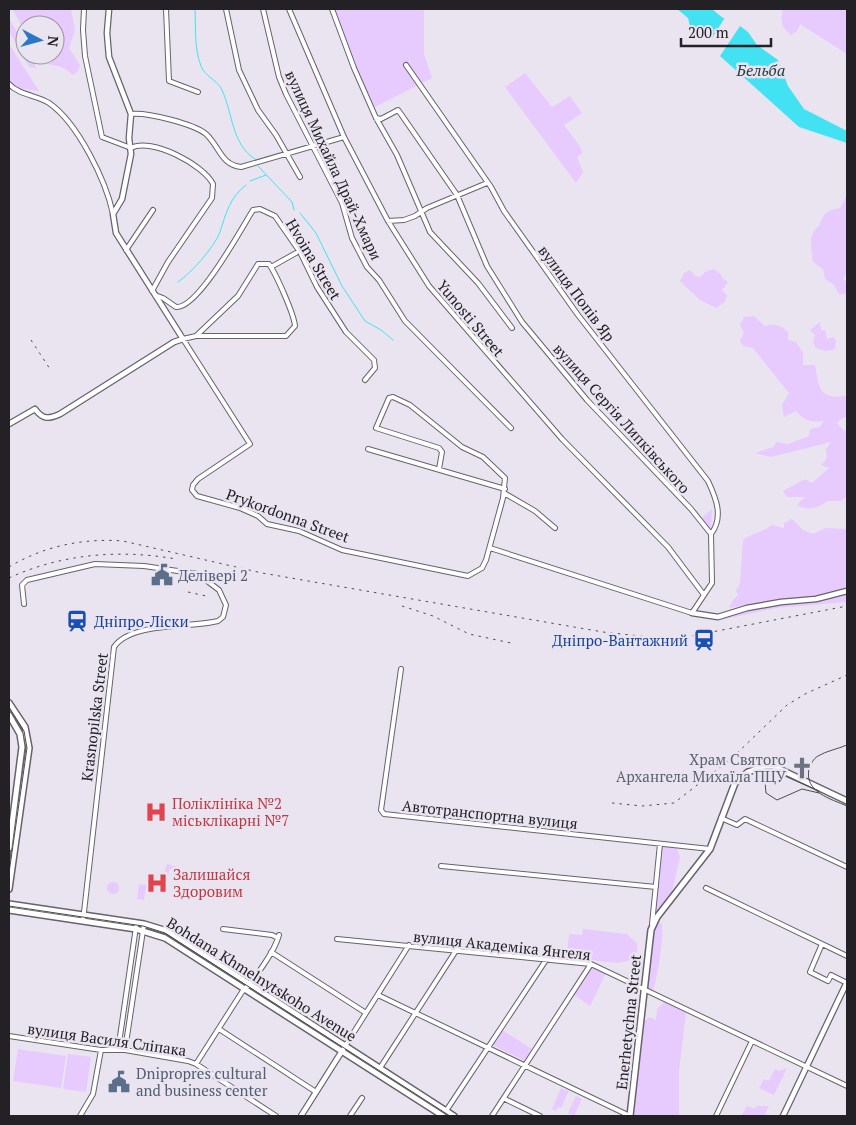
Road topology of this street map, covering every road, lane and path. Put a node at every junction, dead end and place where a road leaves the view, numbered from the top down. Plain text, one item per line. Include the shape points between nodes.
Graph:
1 (84, 9) edge
2 (109, 9) edge
3 (166, 9) edge
4 (226, 9) edge
5 (263, 9) edge
6 (289, 9) edge
7 (332, 9) edge
8 (406, 65) dead end
9 (9, 84) edge
10 (198, 92) dead end
11 (131, 114) junction
12 (376, 118) junction
13 (344, 137) junction
14 (313, 145) junction
15 (131, 148) junction
16 (287, 154) junction
17 (300, 177) dead end
18 (487, 183) junction
19 (457, 195) junction
20 (154, 210) dead end
21 (421, 211) junction
22 (113, 214) junction
23 (388, 221) junction
24 (126, 250) junction
25 (296, 253) dead end
26 (271, 267) junction
27 (153, 293) junction
28 (512, 328) dead end
29 (196, 336) junction
30 (183, 339) junction
31 (364, 380) dead end
32 (9, 424) edge
33 (511, 428) dead end
34 (368, 449) dead end
35 (439, 469) junction
36 (504, 491) junction
37 (555, 528) dead end
38 (711, 534) junction
39 (490, 548) junction
40 (847, 591) edge
41 (704, 595) junction
42 (24, 604) dead end
43 (692, 613) junction
44 (401, 669) dead end
45 (9, 703) edge
46 (9, 715) edge
47 (847, 801) edge
48 (721, 818) junction
49 (660, 844) junction
50 (9, 848) edge
51 (710, 849) junction
52 (10, 864) edge
53 (442, 866) dead end
54 (847, 867) edge
55 (656, 887) junction
56 (706, 888) dead end
57 (9, 890) edge
58 (9, 904) edge
59 (9, 910) edge
60 (83, 918) junction
61 (144, 924) junction
62 (136, 926) junction
63 (223, 929) dead end
64 (143, 930) junction
65 (651, 930) junction
66 (337, 938) dead end
67 (822, 944) junction
68 (409, 946) junction
69 (457, 950) junction
70 (270, 952) junction
71 (847, 956) edge
72 (546, 960) junction
73 (591, 964) junction
74 (847, 982) edge
75 (247, 986) junction
76 (644, 989) junction
77 (378, 995) junction
78 (366, 1012) junction
79 (416, 1013) junction
80 (219, 1028) junction
81 (9, 1036) edge
82 (752, 1041) junction
83 (343, 1048) junction
84 (488, 1048) junction
85 (101, 1050) junction
86 (118, 1050) junction
87 (126, 1050) junction
88 (196, 1064) junction
89 (526, 1066) junction
90 (807, 1067) junction
91 (380, 1068) junction
92 (847, 1086) edge
93 (316, 1092) junction
94 (362, 1098) dead end
95 (505, 1099) junction
96 (444, 1114) edge
97 (80, 1116) edge
98 (276, 1116) edge
99 (301, 1116) edge
100 (350, 1116) edge
101 (454, 1116) edge
102 (492, 1116) edge
103 (540, 1116) edge
104 (630, 1116) edge
105 (716, 1116) edge
106 (783, 1116) edge

1 - 15 street via 85,56 100,133 102,137
2 - 11 street via 110,57
3 - 10 street via 169,81
4 - 16 street via 240,70 258,110
5 - 14 street, вулиця Михайла Драй-Хмари via 279,77
6 - 13 street, Yunosti Street
7 - 12 street
8 - 18 street, вулиця Попів Яр
9 - 22 street, Prykordonna Street via 15,90 44,100 61,111 105,184
11 - 15 street
11 - 16 street via 193,126 206,135 231,166 241,167
12 - 19 street, вулиця Сергія Липківського via 381,119 398,110
12 - 21 street via 397,155
13 - 14 street
13 - 23 street, Yunosti Street
14 - 16 street
14 - 33 street, вулиця Михайла Драй-Хмари via 342,203 358,250 405,322
15 - 22 street via 122,199
15 - 27 street via 149,146 188,160 211,181 212,198 168,262
16 - 17 street
18 - 19 street
18 - 38 street, вулиця Попів Яр via 578,314 708,481 716,498 718,514 717,527
19 - 21 street
19 - 38 street, вулиця Сергія Липківського via 487,266 522,322 587,400
20 - 24 street
21 - 23 street via 404,220
21 - 28 street via 430,232 478,283
22 - 24 street, Prykordonna Street via 116,233
23 - 41 street, Yunosti Street via 429,286 562,439 668,547
24 - 27 street, Prykordonna Street
25 - 26 street
26 - 29 street via 266,263 258,264 238,296
26 - 29 street via 295,322 286,336
27 - 30 street, Prykordonna Street
27 - 31 street, Hvoina Street via 176,307 184,305 218,269 253,210 265,210 275,216 300,252 317,287 346,332 374,360 375,368
29 - 30 street
30 - 32 street via 60,414 43,418 35,409
30 - 39 street, Prykordonna Street via 250,444 198,479 193,485 193,493 240,508 267,524 298,531 342,550 468,576 482,568
34 - 35 street
35 - 36 street
35 - 36 street via 442,452 439,448 376,428 389,398 410,405 462,447 483,457 505,478
36 - 37 street via 536,511
36 - 39 street
38 - 41 street, вулиця Попів Яр via 712,583
39 - 43 street
40 - 43 street via 816,599 747,608 718,617
41 - 43 street, вулиця Попів Яр
42 - 60 street, Krasnopilska Street via 22,586 27,580 91,565 129,564 198,574 219,590 226,605 223,617 218,621 150,628 118,640 114,647
44 - 49 street, Автотранспортна вулиця via 382,812
45 - 52 main road via 25,727 29,748
46 - 50 main road via 20,734 22,748
47 - 48 main road, Enerhetychna Street via 780,768 765,766 735,782
48 - 51 main road, Enerhetychna Street
48 - 54 street via 738,825 745,819
49 - 51 street, Автотранспортна вулиця
49 - 55 street, Enerhetychna Street
51 - 65 main road, Enerhetychna Street via 657,917
52 - 57 main road
53 - 55 street
55 - 65 street, Enerhetychna Street
56 - 67 street
58 - 60 main road, Bohdana Khmelnytskoho Avenue
59 - 60 main road, Bohdana Khmelnytskoho Avenue
60 - 62 main road, Bohdana Khmelnytskoho Avenue
61 - 62 main road, Bohdana Khmelnytskoho Avenue
61 - 64 street
61 - 75 main road, Bohdana Khmelnytskoho Avenue via 171,934
62 - 64 main road, Bohdana Khmelnytskoho Avenue
62 - 86 street
63 - 70 street via 278,936
64 - 75 main road, Bohdana Khmelnytskoho Avenue via 169,940
64 - 87 street
65 - 76 main road, Enerhetychna Street
66 - 68 street, вулиця Академіка Янгеля
67 - 71 street
67 - 74 street via 810,972 828,981 831,975
68 - 69 street, вулиця Академіка Янгеля
68 - 77 street
69 - 72 street, вулиця Академіка Янгеля
69 - 79 street
70 - 75 street
70 - 78 street
72 - 73 street, вулиця Академіка Янгеля
72 - 84 street
73 - 76 street, вулиця Академіка Янгеля
73 - 89 street
74 - 90 street
75 - 80 street
75 - 83 main road, Bohdana Khmelnytskoho Avenue
76 - 82 street, вулиця Академіка Янгеля
76 - 104 main road, Enerhetychna Street
77 - 78 street
77 - 79 street
78 - 83 street
79 - 84 street
79 - 91 street
80 - 88 street
80 - 93 street
81 - 85 street, вулиця Василя Сліпака
82 - 90 street, вулиця Академіка Янгеля
82 - 105 street
83 - 91 main road, Bohdana Khmelnytskoho Avenue
83 - 93 street
83 - 96 main road, Bohdana Khmelnytskoho Avenue
84 - 89 street
84 - 96 street
85 - 86 street, вулиця Василя Сліпака
85 - 97 street via 93,1094
86 - 87 street, вулиця Василя Сліпака
87 - 88 street, вулиця Василя Сліпака
88 - 98 street, вулиця Василя Сліпака
89 - 95 street
89 - 104 street
90 - 92 street, вулиця Академіка Янгеля
90 - 106 street
91 - 96 main road, Bohdana Khmelnytskoho Avenue
93 - 99 street
94 - 100 street
95 - 102 street
95 - 103 street
96 - 101 main road, Bohdana Khmelnytskoho Avenue

